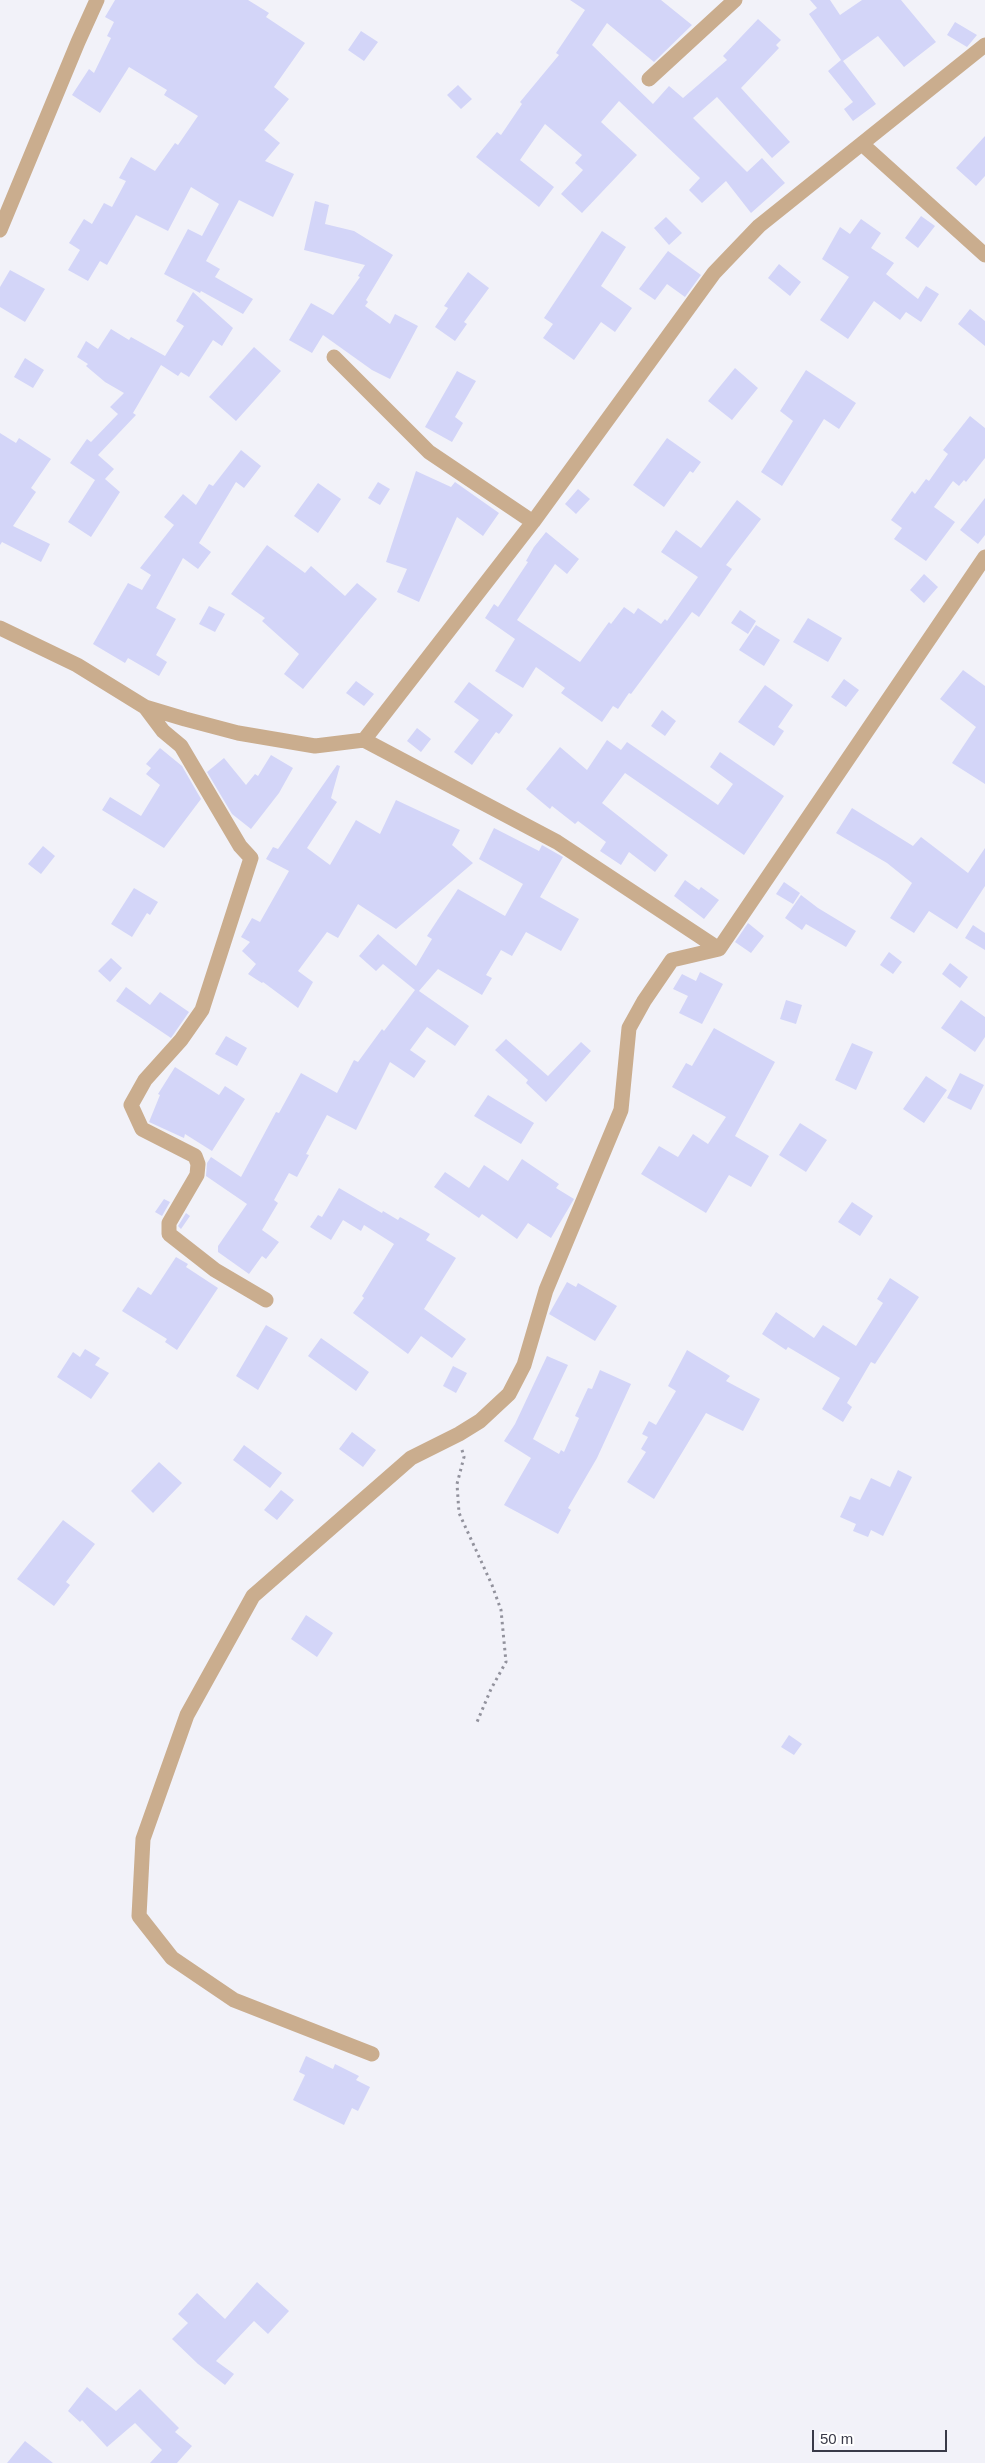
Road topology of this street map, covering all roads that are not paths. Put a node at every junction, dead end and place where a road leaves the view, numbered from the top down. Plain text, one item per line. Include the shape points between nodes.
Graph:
1 (97, 0) edge
2 (735, 0) edge
3 (985, 45) edge
4 (649, 79) dead end
5 (862, 144) junction
6 (0, 230) edge
7 (985, 255) edge
8 (334, 357) dead end
9 (534, 522) junction
10 (985, 556) edge
11 (0, 628) edge
12 (145, 707) junction
13 (364, 740) junction
14 (720, 949) junction
15 (266, 1300) dead end
16 (372, 2054) dead end

1 - 6 street
2 - 4 street
3 - 5 street
5 - 7 street
5 - 9 street via 759,226 714,273
8 - 9 street via 429,452
9 - 13 street
10 - 14 street
11 - 12 street via 77,664
12 - 13 street via 238,733 315,746
12 - 15 street via 163,731 181,746 200,782 251,858 202,1010 181,1040 145,1080 131,1105 142,1129 195,1156 198,1164 197,1175 169,1223 170,1234 215,1270
13 - 14 street via 557,842
14 - 16 street via 672,960 629,1028 622,1110 546,1290 524,1365 509,1394 480,1421 411,1458 253,1596 187,1715 142,1838 139,1916 172,1958 234,2000

